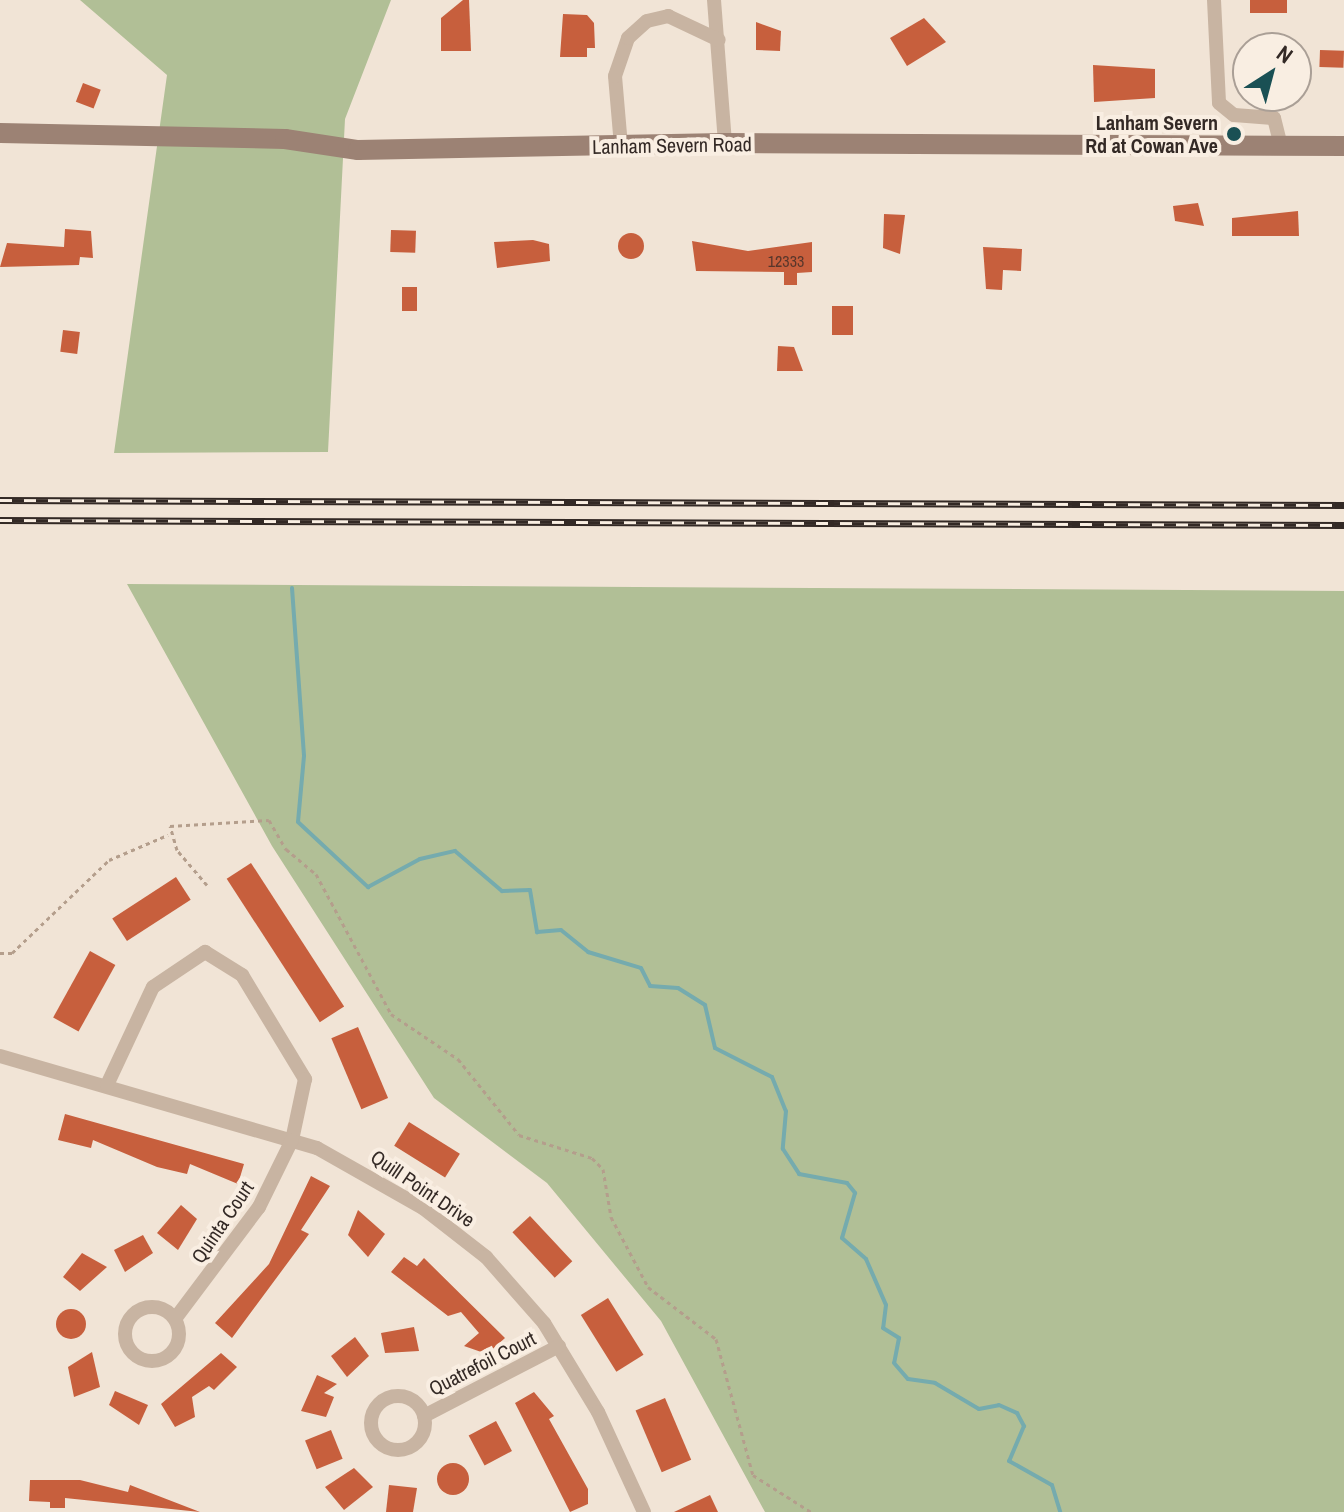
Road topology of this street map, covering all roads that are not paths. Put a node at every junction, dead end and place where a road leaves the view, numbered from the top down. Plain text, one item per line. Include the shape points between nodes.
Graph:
1 (714, 0) edge
2 (1214, 0) edge
3 (719, 40) junction
4 (0, 133) edge
5 (725, 143) junction
6 (621, 146) junction
7 (1281, 146) junction
8 (1344, 146) edge
9 (0, 1056) edge
10 (107, 1085) junction
11 (292, 1140) junction
12 (175, 1319) dead end
13 (559, 1346) junction
14 (424, 1416) dead end
15 (644, 1512) edge

1 - 3 street
2 - 7 street via 1219,103 1234,115 1274,118
3 - 5 street
3 - 6 street via 668,16 647,21 628,38 615,76
4 - 6 main road, Lanham Severn Road via 285,139 358,150
5 - 6 main road, Lanham Severn Road
5 - 7 main road, Lanham Severn Road
7 - 8 main road, Lanham Severn Road
9 - 10 street, Quill Point Drive
10 - 11 street, Quill Point Drive
10 - 11 street, Quinta Court via 153,987 191,955 215,953 242,975 300,1062 306,1092
11 - 12 street, Quinta Court via 245,1229
11 - 13 street, Quill Point Drive via 357,1167 455,1232 509,1280
13 - 14 street, Quatrefoil Court
13 - 15 street, Quill Point Drive

